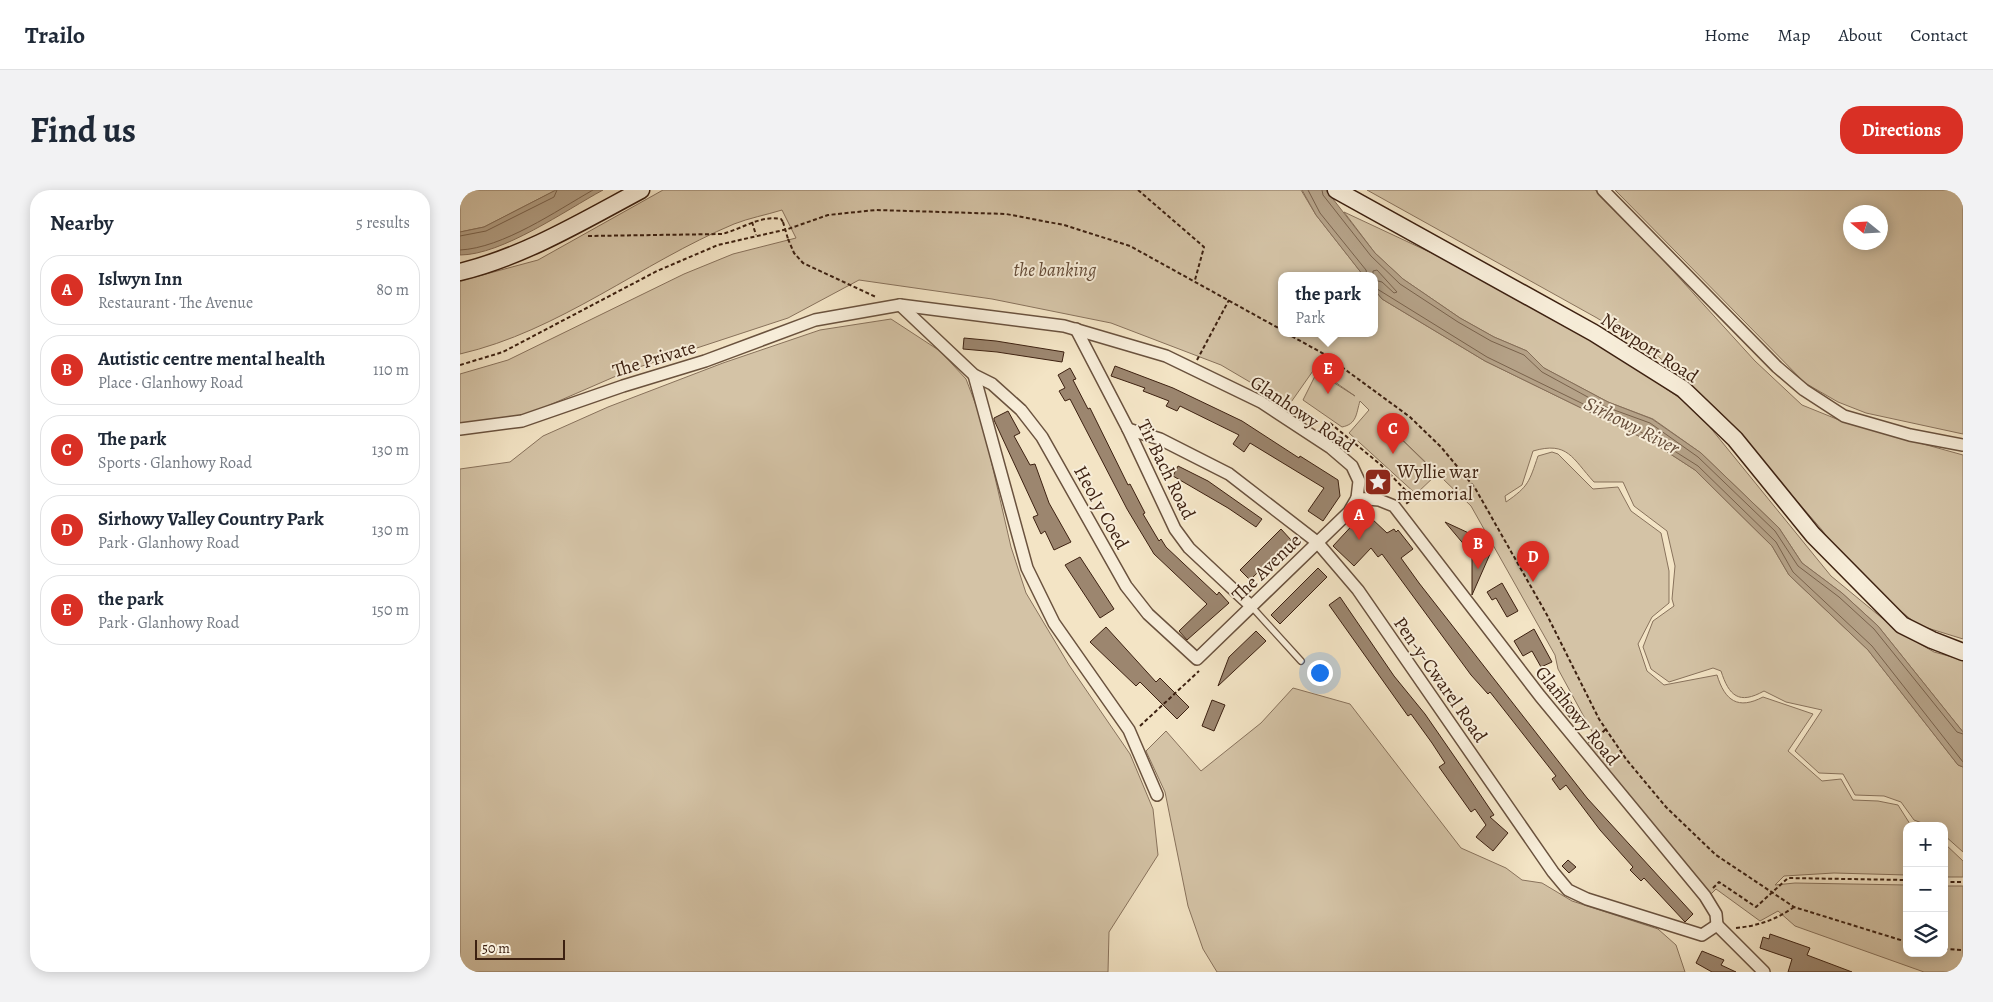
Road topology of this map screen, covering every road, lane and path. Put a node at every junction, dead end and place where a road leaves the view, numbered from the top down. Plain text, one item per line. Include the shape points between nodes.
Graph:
1 (641, 190) edge
2 (1138, 190) edge
3 (1603, 190) edge
4 (1341, 192) edge
5 (752, 222) junction
6 (756, 235) junction
7 (581, 236) dead end
8 (460, 272) edge
9 (1194, 280) junction
10 (1230, 299) junction
11 (898, 305) junction
12 (856, 311) joint
13 (1278, 328) edge
14 (1076, 329) junction
15 (1293, 337) edge
16 (460, 365) edge
17 (1192, 368) junction
18 (974, 375) junction
19 (1330, 424) dead end
20 (1128, 429) junction
21 (460, 430) edge
22 (1963, 445) edge
23 (1357, 498) junction
24 (1398, 511) junction
25 (1317, 542) junction
26 (1251, 606) junction
27 (1963, 652) edge
28 (1301, 661) dead end
29 (1199, 664) junction
30 (1606, 729) junction
31 (1131, 734) junction
32 (1583, 749) junction
33 (1157, 795) dead end
34 (1903, 880) edge
35 (1948, 882) edge
36 (1963, 882) edge
37 (1771, 893) junction
38 (1705, 896) junction
39 (1794, 907) junction
40 (1717, 926) junction
41 (1903, 941) edge
42 (1948, 949) edge
43 (1963, 950) edge
44 (1764, 972) edge

1 - 8 main road via 534,247
2 - 9 path via 1204,247
3 - 22 street via 1777,367 1804,390 1844,416 1910,435
4 - 27 main road, Newport Road via 1594,333 1683,389 1735,440 1813,535 1902,625
5 - 6 path
5 - 7 path via 722,234
5 - 11 path, bridge via 774,217 782,219 794,253 803,264
6 - 9 path via 788,229 828,215 876,210 1006,214 1064,225 1130,246
6 - 16 path via 718,244 657,271 503,352
9 - 10 path
10 - 13 path
10 - 17 path
11 - 12 street, Glanhowy Road
11 - 14 street, Glanhowy Road
11 - 18 street, Heol y Coed
12 - 21 street, The Private via 815,320 705,362 622,386 522,421
14 - 17 street, Glanhowy Road via 1166,356
14 - 20 street, Tir Bach Road
15 - 30 path via 1324,354 1410,418 1441,447 1475,488 1547,615
17 - 23 street, Glanhowy Road via 1261,402 1331,448 1352,466 1358,481
18 - 29 street, Heol y Coed via 992,384 1021,410 1042,436 1126,586 1148,614
18 - 31 street via 1027,568 1054,624
19 - 24 path via 1381,465 1413,498
20 - 25 street, Pen-y-Cwarel Road via 1160,439 1229,474
20 - 26 street, Tir Bach Road via 1175,529 1201,559
23 - 24 street, Glanhowy Road via 1379,500
23 - 25 street, The Avenue via 1349,512
24 - 32 street, Glanhowy Road
25 - 26 street, The Avenue
25 - 40 street, Pen-y-Cwarel Road via 1358,590 1568,890 1702,935
26 - 28 lane
26 - 29 street, The Avenue
29 - 31 path
30 - 32 path
30 - 37 path via 1666,807 1716,855
31 - 33 street
32 - 38 street, Glanhowy Road
34 - 37 path via 1788,878
35 - 36 path
37 - 38 path via 1756,907 1719,882
37 - 39 path
38 - 40 street, Glanhowy Road via 1716,914
39 - 40 path via 1779,918 1750,926
39 - 41 path
40 - 44 street
42 - 43 path

